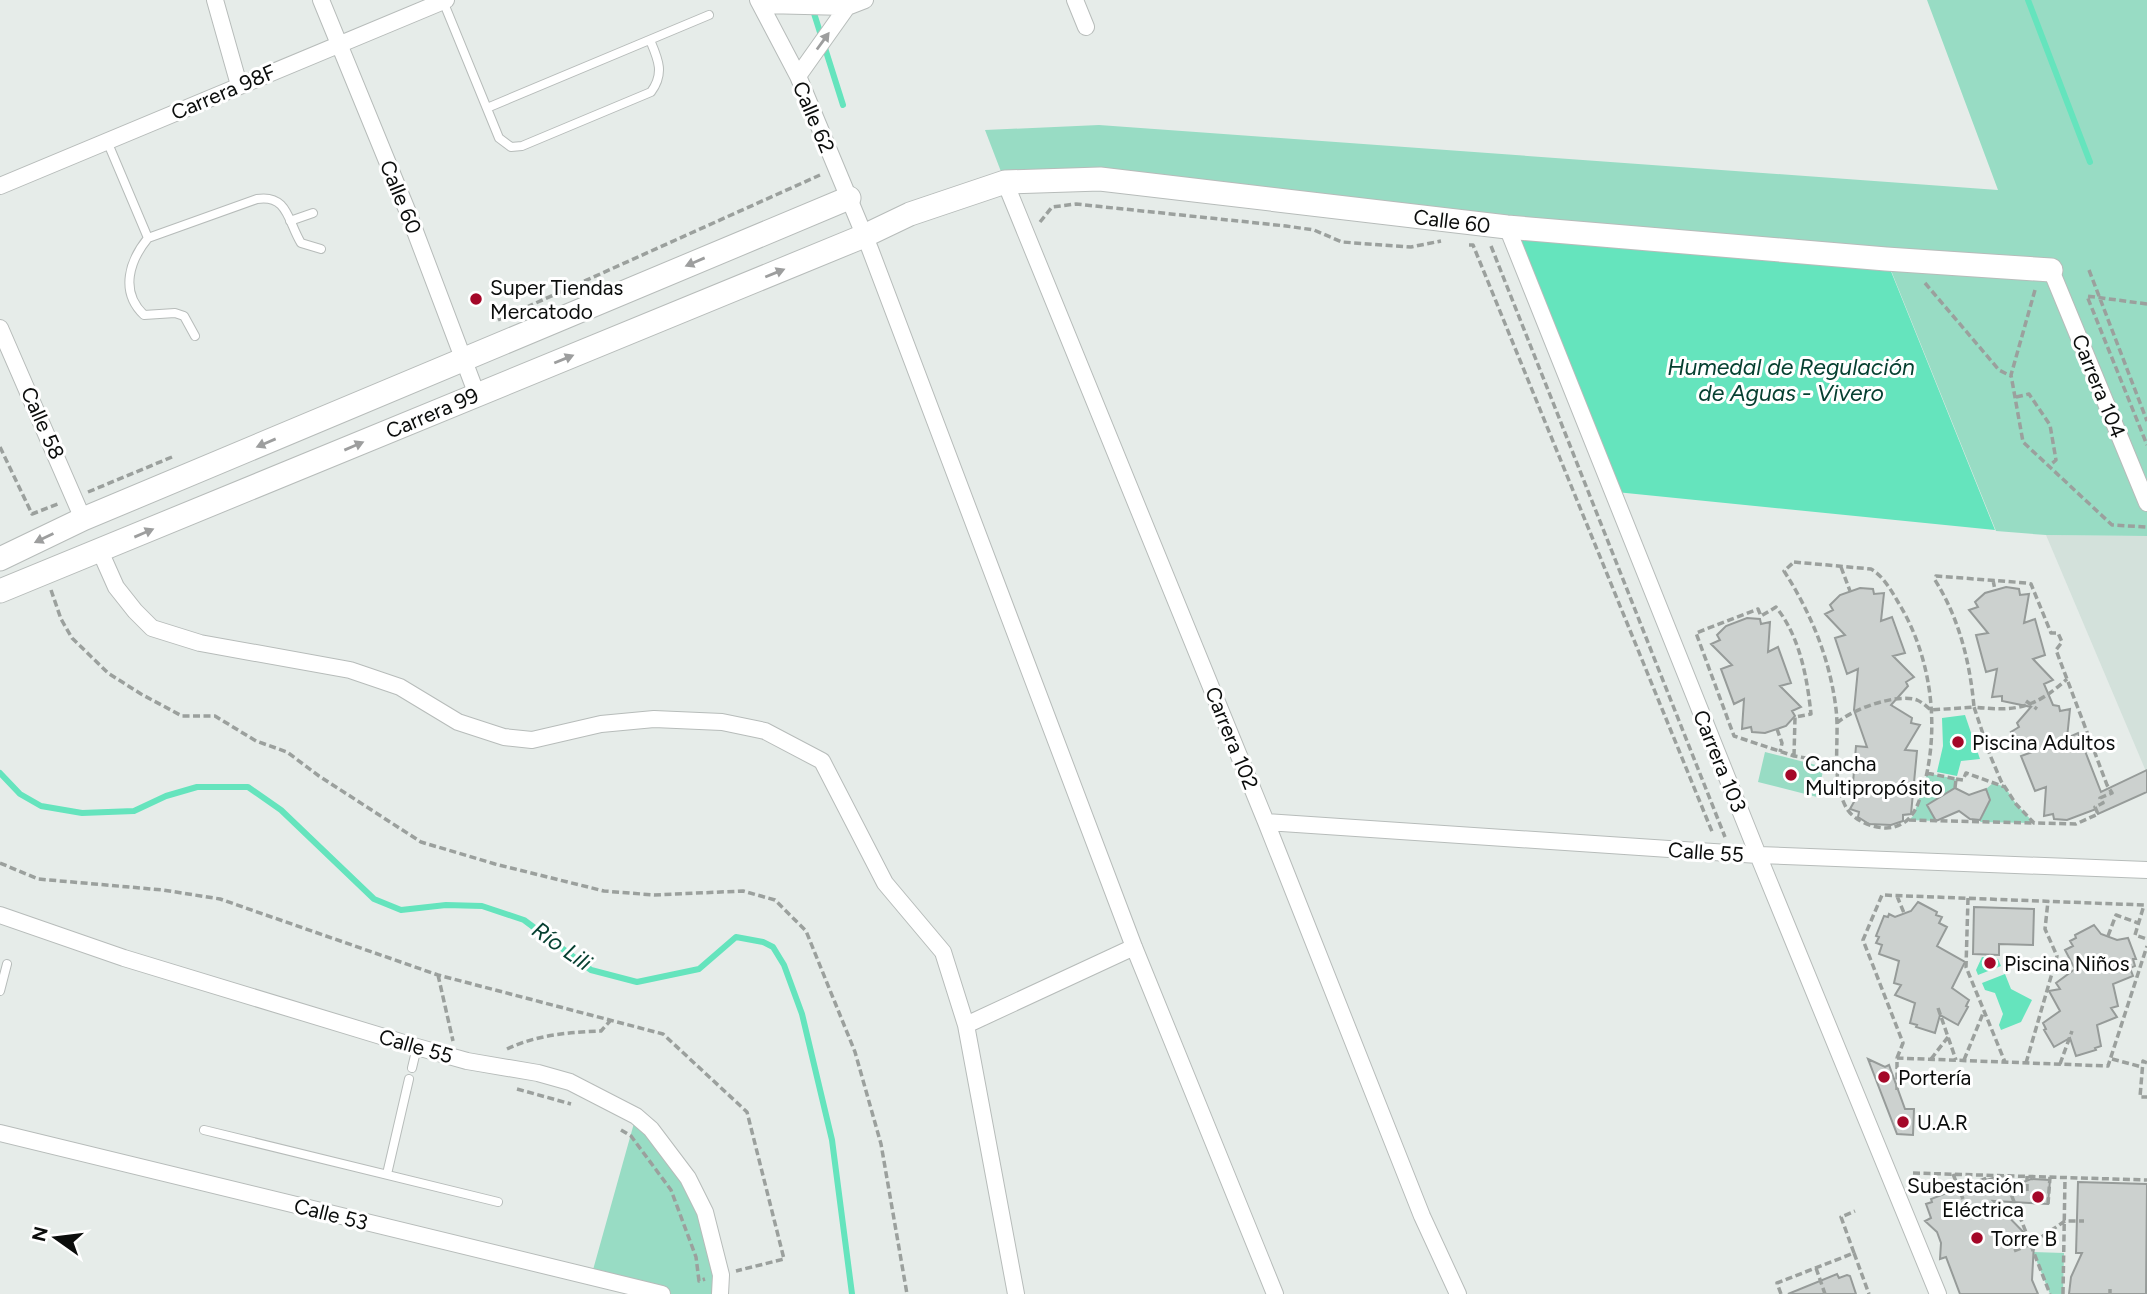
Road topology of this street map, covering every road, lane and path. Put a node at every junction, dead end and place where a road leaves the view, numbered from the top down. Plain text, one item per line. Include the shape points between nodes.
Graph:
1 (215, 0) edge
2 (321, 0) edge
3 (865, 0) edge
4 (1075, 0) edge
5 (445, 1) edge
6 (759, 3) edge
7 (847, 7) junction
8 (709, 15) dead end
9 (1086, 27) dead end
10 (650, 40) junction
11 (339, 45) junction
12 (798, 76) junction
13 (239, 85) junction
14 (487, 108) junction
15 (107, 141) junction
16 (836, 168) junction
17 (1005, 182) junction
18 (0, 186) edge
19 (849, 198) junction
20 (313, 213) dead end
21 (290, 221) junction
22 (1482, 224) junction
23 (1507, 227) junction
24 (864, 236) junction
25 (1028, 237) junction
26 (148, 238) junction
27 (1448, 240) dead end
28 (1460, 243) dead end
29 (321, 249) dead end
30 (2089, 270) dead end
31 (2044, 276) junction
32 (1923, 281) dead end
33 (2099, 298) junction
34 (2147, 304) edge
35 (495, 322) dead end
36 (0, 328) edge
37 (195, 336) dead end
38 (464, 360) junction
39 (2011, 376) junction
40 (477, 395) junction
41 (2015, 397) junction
42 (2147, 421) edge
43 (2147, 445) edge
44 (0, 447) edge
45 (177, 455) dead end
46 (2049, 466) junction
47 (75, 497) junction
48 (2147, 502) edge
49 (83, 519) junction
50 (2147, 527) edge
51 (100, 551) junction
52 (2, 558) edge
53 (1841, 566) junction
54 (1993, 580) junction
55 (50, 588) dead end
56 (6, 589) edge
57 (1995, 590) dead end
58 (1850, 592) dead end
59 (2067, 679) junction
60 (1890, 701) junction
61 (2026, 701) dead end
62 (2030, 705) junction
63 (1974, 707) junction
64 (2036, 709) dead end
65 (1890, 710) dead end
66 (1931, 710) junction
67 (1837, 723) junction
68 (1777, 729) dead end
69 (1780, 752) junction
70 (1794, 757) junction
71 (1837, 763) junction
72 (1927, 773) junction
73 (1956, 779) junction
74 (2006, 787) junction
75 (1955, 788) dead end
76 (2077, 816) dead end
77 (1909, 820) junction
78 (1266, 822) junction
79 (2081, 822) junction
80 (2034, 823) junction
81 (1726, 853) junction
82 (1758, 855) junction
83 (0, 863) edge
84 (2147, 870) edge
85 (1897, 895) junction
86 (1968, 898) junction
87 (2048, 901) junction
88 (1968, 907) junction
89 (1974, 907) dead end
90 (1904, 913) dead end
91 (0, 915) edge
92 (2138, 923) junction
93 (2108, 936) dead end
94 (2147, 939) edge
95 (2147, 946) edge
96 (1134, 947) junction
97 (7, 964) dead end
98 (438, 975) junction
99 (0, 991) edge
100 (1938, 1008) dead end
101 (1984, 1012) junction
102 (610, 1021) junction
103 (966, 1025) junction
104 (2072, 1031) dead end
105 (1948, 1037) junction
106 (417, 1047) junction
107 (501, 1052) dead end
108 (1898, 1058) junction
109 (1931, 1059) junction
110 (2112, 1059) junction
111 (1956, 1060) junction
112 (1964, 1060) junction
113 (467, 1061) junction
114 (2005, 1062) junction
115 (2026, 1063) junction
116 (2147, 1063) edge
117 (2060, 1064) junction
118 (2142, 1067) junction
119 (412, 1068) dead end
120 (409, 1079) dead end
121 (1897, 1090) dead end
122 (2147, 1097) edge
123 (204, 1130) dead end
124 (0, 1133) edge
125 (1913, 1172) dead end
126 (387, 1174) junction
127 (1953, 1174) junction
128 (2004, 1175) junction
129 (2028, 1176) junction
130 (2050, 1177) junction
131 (2065, 1178) junction
132 (2147, 1181) edge
133 (2027, 1191) dead end
134 (1963, 1199) dead end
135 (498, 1202) dead end
136 (2049, 1204) dead end
137 (1855, 1211) dead end
138 (2064, 1221) junction
139 (2084, 1221) dead end
140 (2046, 1230) junction
141 (2048, 1240) dead end
142 (2031, 1244) junction
143 (2014, 1251) dead end
144 (1854, 1253) junction
145 (1815, 1268) junction
146 (721, 1275) junction
147 (662, 1294) edge
148 (720, 1294) edge
149 (907, 1294) edge
150 (1016, 1294) edge
151 (1275, 1294) edge
152 (1458, 1294) edge
153 (1781, 1294) edge
154 (1825, 1294) edge
155 (1870, 1294) edge
156 (1938, 1294) edge
157 (2050, 1294) edge
158 (2063, 1294) edge

1 - 13 street
2 - 11 street, Calle 60
3 - 7 street
4 - 9 street
5 - 11 street, Carrera 98F
5 - 14 lane
6 - 7 street
6 - 12 street, Calle 62
12 -> 7 street
8 - 10 lane
10 - 14 lane
10 - 14 lane via 660,68 651,92 522,146 502,142
11 - 13 street, Carrera 98F
11 - 38 street, Calle 60
12 - 16 street, Calle 62
13 - 15 street, Carrera 98F
15 - 18 street, Carrera 98F
15 - 26 lane
16 - 19 street, Calle 62
16 - 35 path
17 - 22 street, Calle 60 via 1103,180
17 - 24 street, Calle 60 via 910,214
17 - 25 street, Carrera 102
19 - 24 street, Calle 62
19 -> 38 street, Carrera 99
20 - 21 lane
21 - 26 lane via 276,200 257,199
21 - 29 lane via 301,243
22 - 23 street, Calle 60
22 - 81 path
23 - 31 street, Calle 60
23 - 82 street, Carrera 103
40 -> 24 street, Carrera 99
24 - 96 street, Calle 62
25 - 27 path via 1052,207 1076,204 1286,226 1314,230 1342,242 1411,247
25 - 78 street, Carrera 102
26 - 37 lane via 130,267 134,302 144,315 184,316
28 - 81 path via 1473,246
30 - 33 path
31 - 39 path
31 - 48 street, Carrera 104
32 - 39 path via 1999,370
33 - 34 path
33 - 42 path
33 - 43 path via 2087,296
36 - 47 street, Calle 58
38 - 40 street, Calle 60
38 -> 49 street, Carrera 99
39 - 41 path
51 -> 40 street, Carrera 99
41 - 46 path via 2023,442
41 - 46 path via 2029,394 2050,425 2056,460
44 - 47 path via 32,514
45 - 47 path
46 - 50 path via 2112,525
47 - 49 street, Calle 58
49 -> 52 street, Carrera 99
51 - 56 street, Carrera 99
51 - 103 street via 116,586 152,628 200,643 350,670 400,687 458,722 504,737 532,740 601,724 681,720 765,731 804,750 822,761 885,883 943,952
53 - 58 path
53 - 66 path via 1877,572 1893,594 1920,650
53 - 67 path via 1794,562 1784,571 1813,622 1833,690
54 - 57 path
54 - 59 path via 2031,584 2051,633 2058,633 2062,642 2056,650
54 - 63 path via 1936,576 1935,580 1961,637
55 - 149 path via 72,638 108,673 182,716 215,716 256,741 287,752 421,842 604,891 653,895 743,891 775,900 806,931 855,1052 881,1144
59 - 62 path
59 - 79 path via 2112,793 2095,807 2098,814
60 - 65 path
60 - 66 path via 1906,698
60 - 67 path via 1857,709
61 - 62 path
62 - 63 path via 2018,709
62 - 64 path
63 - 66 path
63 - 74 path
66 - 72 path
67 - 71 path
68 - 69 path
69 - 70 path
69 - 70 path via 1734,736 1696,633 1758,609 1761,616 1776,607 1797,646 1811,714 1795,717
70 - 71 path
71 - 77 path via 1839,788 1848,811 1861,821 1893,828
72 - 73 path
72 - 77 path
73 - 74 path via 1963,780 1966,773
73 - 75 path
74 - 80 path
76 - 79 path
77 - 80 path
78 - 81 street, Calle 55
78 - 152 street, Carrera 102 via 1416,1203
79 - 80 path
81 - 82 street, Calle 55
82 - 84 street, Calle 55
82 - 156 street, Carrera 103
83 - 98 path via 38,879 220,899
85 - 86 path
85 - 90 path
85 - 108 path via 1882,895 1863,940 1902,1043
86 - 87 path
86 - 88 path
87 - 92 path via 2144,905
87 - 115 path via 2045,929 2057,956
88 - 89 path
88 - 101 path via 1966,967
91 - 106 street, Calle 55 via 124,958
92 - 93 path via 2116,915
92 - 94 path via 2135,935
95 - 110 path
96 - 103 street
96 - 151 street, Calle 62
97 - 99 lane
98 - 102 path
98 - 113 path via 453,1040
100 - 105 path
101 - 112 path
101 - 114 path
102 - 107 path via 601,1031 545,1037
102 - 146 path via 663,1034 747,1112 784,1259
103 - 150 street
104 - 117 path
105 - 109 path
105 - 111 path
106 - 113 street, Calle 55
106 - 119 lane
108 - 109 path
108 - 121 path
109 - 111 path
110 - 117 path via 2108,1066
110 - 118 path
111 - 112 path
112 - 114 path
113 - 146 street, Calle 55 via 570,1082 636,1116 688,1178 705,1212
114 - 115 path
115 - 117 path
116 - 118 path via 2143,1061
118 - 122 path via 2140,1097
120 - 126 lane
123 - 126 lane
124 - 147 street, Calle 53
125 - 127 path
126 - 135 lane
127 - 128 path
127 - 134 path
128 - 129 path
128 - 142 path
129 - 130 path
129 - 133 path
130 - 131 path
130 - 136 path
131 - 132 path
131 - 138 path
137 - 144 path via 1840,1217
138 - 139 path
138 - 140 path
138 - 158 path
140 - 141 path
140 - 142 path
142 - 143 path
142 - 157 path
144 - 145 path
144 - 155 path
145 - 153 path via 1777,1283
145 - 154 path
146 - 148 street, Calle 55

